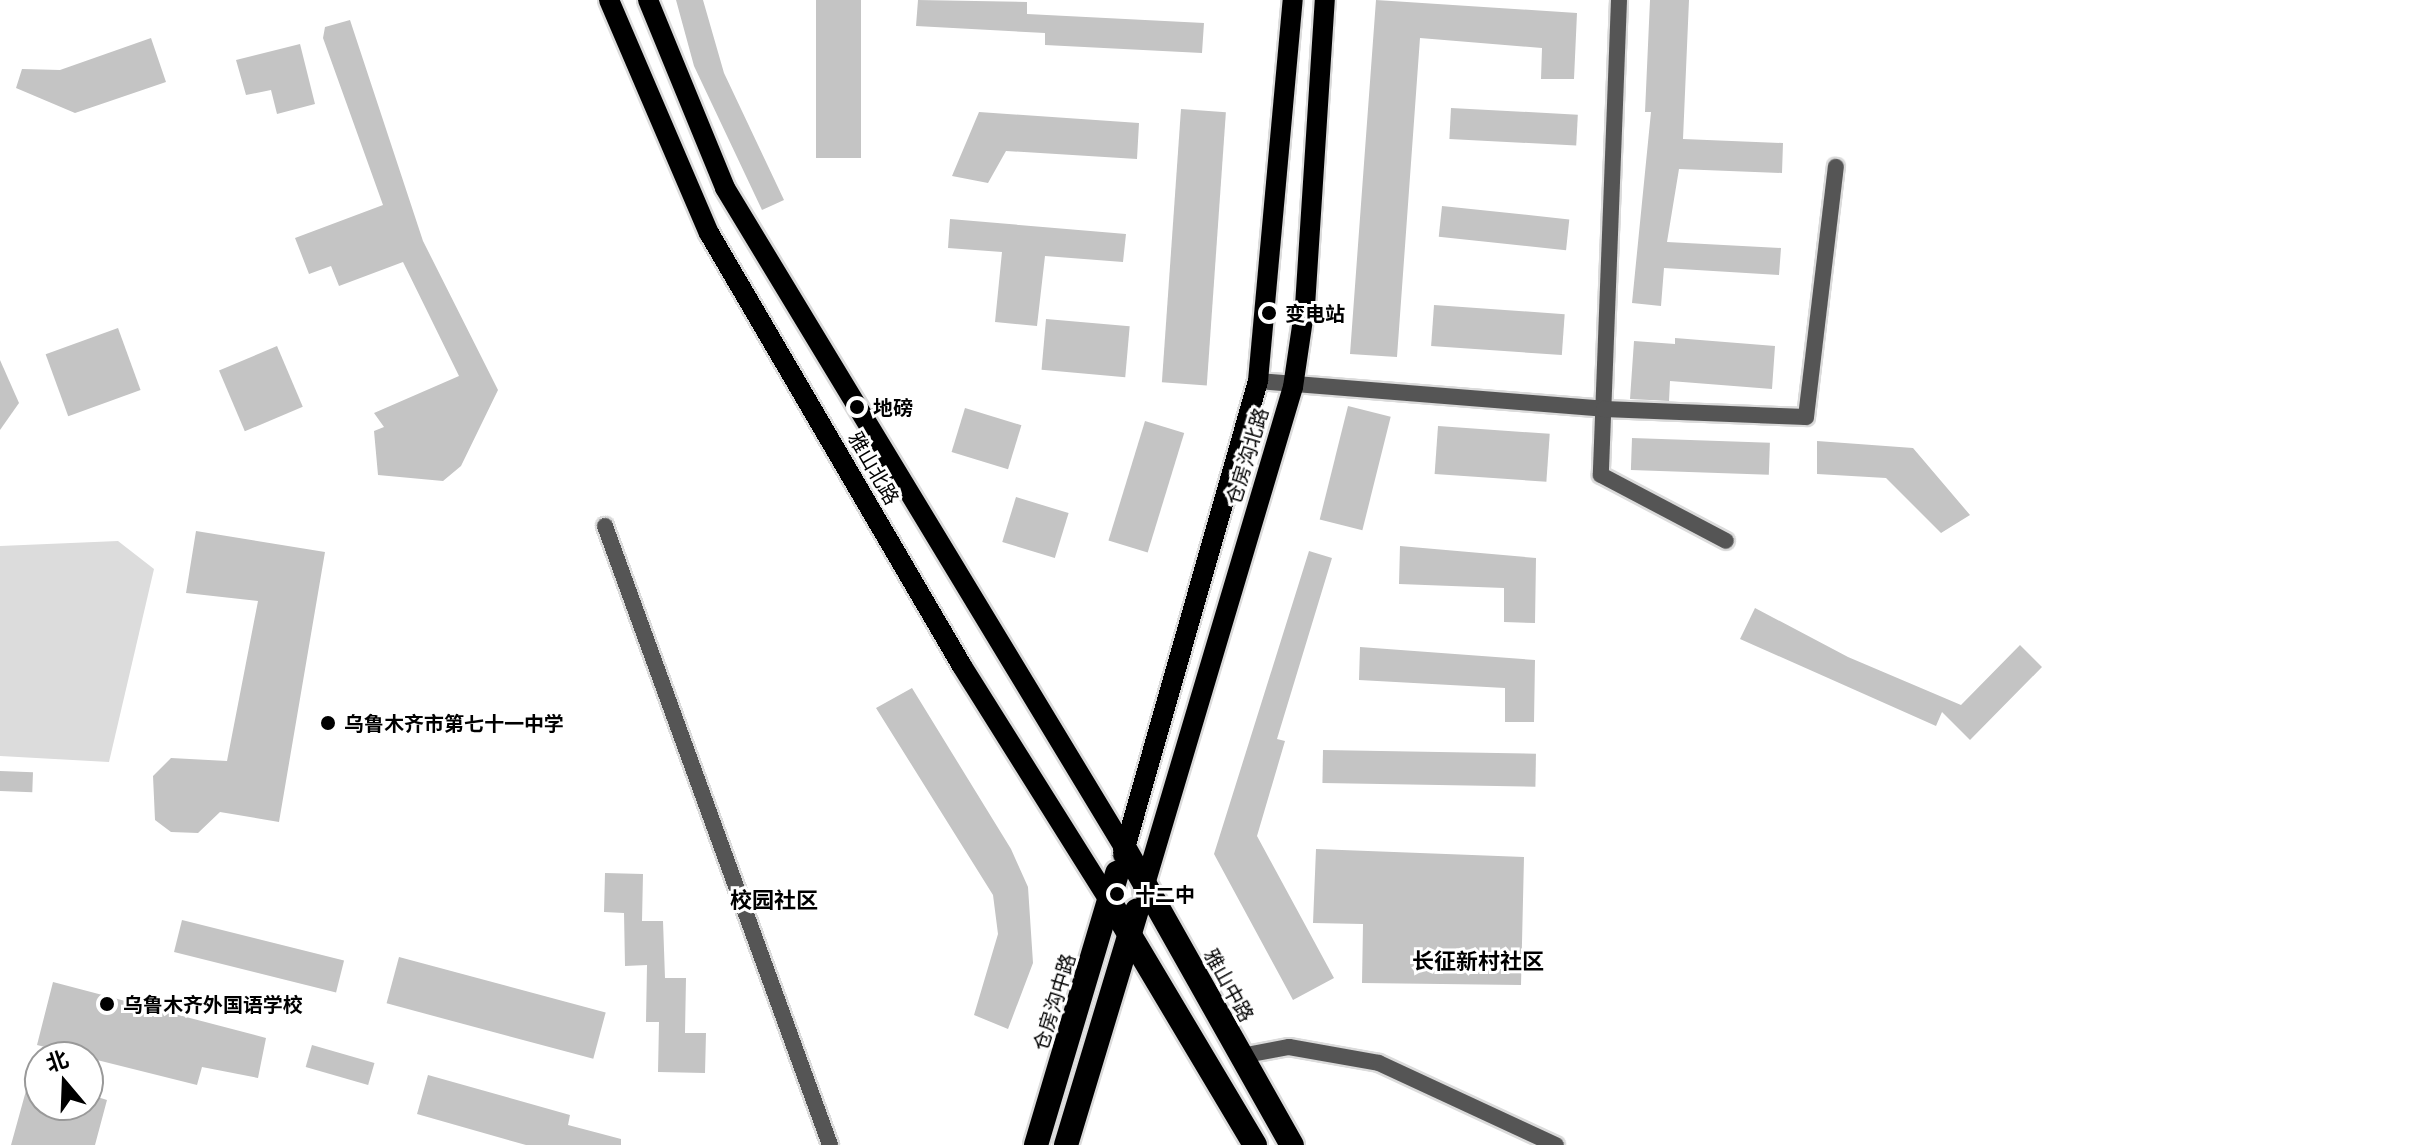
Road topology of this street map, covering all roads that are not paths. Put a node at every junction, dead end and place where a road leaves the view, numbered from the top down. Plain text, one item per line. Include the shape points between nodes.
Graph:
1 (609, 0) edge
2 (648, 0) edge
3 (1293, 0) edge
4 (1325, 0) edge
5 (1619, 0) edge
6 (1836, 167) dead end
7 (1258, 381) junction
8 (1293, 387) junction
9 (1604, 409) junction
10 (605, 526) dead end
11 (1726, 541) dead end
12 (1125, 849) junction
13 (1117, 873) joint
14 (1145, 884) junction
15 (1109, 900) junction
16 (1137, 910) joint
17 (1130, 934) junction
18 (1241, 1056) junction
19 (830, 1145) edge
20 (1036, 1145) edge
21 (1066, 1145) edge
22 (1255, 1145) edge
23 (1292, 1145) edge
24 (1556, 1145) edge

1 - 15 main road, 雅山北路 via 709,233 962,666
2 - 12 main road, 雅山北路 via 725,188
3 - 7 main road, 仓房沟北路
4 - 8 main road, 仓房沟北路 via 1305,306
5 - 9 street
6 - 9 street via 1806,417
7 - 8 street
7 - 12 main road, 仓房沟北路
8 - 9 street
8 - 14 main road, 仓房沟北路
9 - 11 street via 1601,475
10 - 19 street
12 - 13 main road, 仓房沟北路
12 - 14 highway, 雅山中路
13 - 15 highway, 仓房沟中路
14 - 16 main road, 仓房沟北路
14 - 18 highway, 雅山中路
15 - 17 highway
15 - 20 highway, 仓房沟中路
16 - 17 highway
17 - 21 highway
17 - 22 highway
18 - 23 highway, 雅山中路
18 - 24 street via 1289,1047 1379,1063

